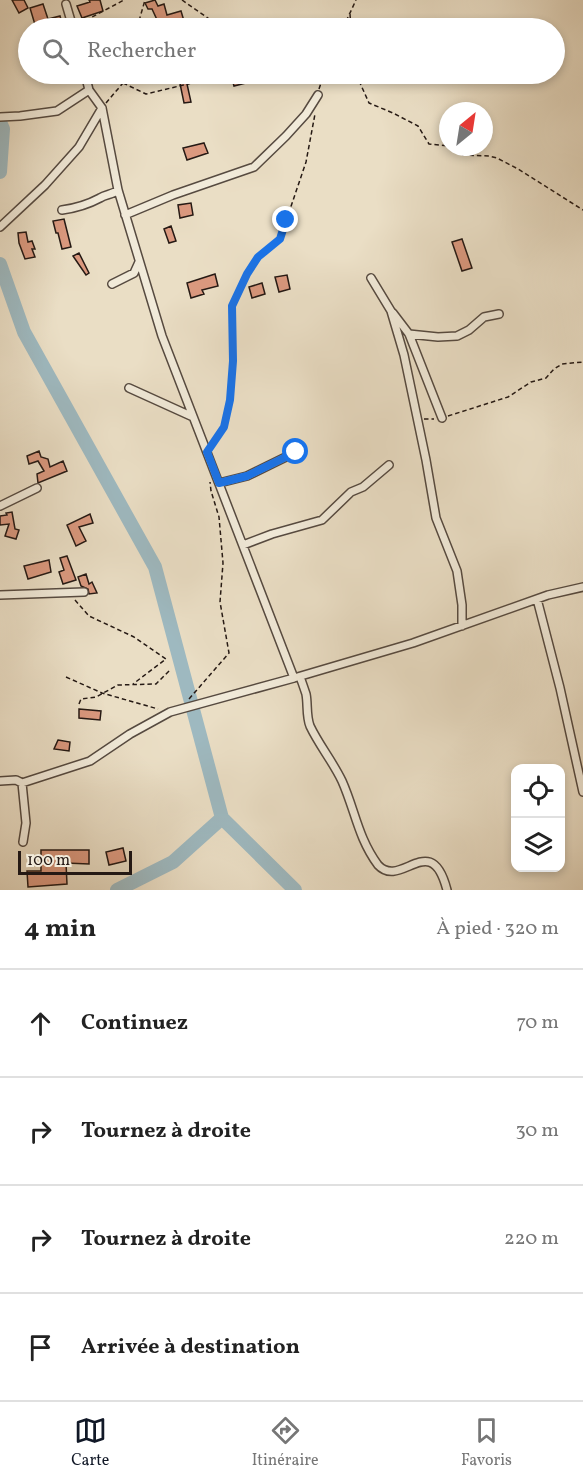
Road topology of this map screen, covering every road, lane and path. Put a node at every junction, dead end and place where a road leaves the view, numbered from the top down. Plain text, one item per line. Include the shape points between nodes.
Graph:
1 (124, 0) edge
2 (145, 0) edge
3 (182, 0) edge
4 (356, 0) edge
5 (66, 4) dead end
6 (350, 13) junction
7 (348, 16) edge
8 (70, 18) edge
9 (91, 18) edge
10 (140, 18) edge
11 (208, 18) edge
12 (350, 18) edge
13 (88, 84) edge
14 (122, 84) edge
15 (125, 84) edge
16 (188, 84) edge
17 (321, 84) edge
18 (360, 84) edge
19 (89, 90) junction
20 (318, 95) junction
21 (102, 108) junction
22 (2, 117) edge
23 (439, 146) edge
24 (489, 156) edge
25 (118, 190) junction
26 (62, 210) dead end
27 (583, 210) edge
28 (125, 214) junction
29 (0, 227) edge
30 (140, 262) junction
31 (371, 278) dead end
32 (112, 284) dead end
33 (391, 311) junction
34 (499, 314) dead end
35 (409, 334) junction
36 (583, 362) edge
37 (129, 388) dead end
38 (193, 417) junction
39 (442, 418) junction
40 (418, 423) junction
41 (207, 452) junction
42 (296, 452) dead end
43 (389, 465) dead end
44 (210, 481) dead end
45 (219, 483) junction
46 (38, 488) dead end
47 (0, 506) edge
48 (243, 545) junction
49 (583, 587) edge
50 (84, 592) dead end
51 (68, 593) junction
52 (0, 596) edge
53 (537, 599) junction
54 (462, 626) junction
55 (171, 669) dead end
56 (66, 677) dead end
57 (297, 677) junction
58 (133, 684) junction
59 (102, 693) junction
60 (183, 703) dead end
61 (79, 704) dead end
62 (170, 712) junction
63 (0, 781) edge
64 (22, 783) junction
65 (583, 792) edge
66 (22, 842) dead end
67 (447, 890) edge

1 - 9 path
2 - 10 path
3 - 11 path
4 - 6 path
5 - 8 street
6 - 7 path
6 - 12 path
13 - 19 street
14 - 21 path
15 - 16 path via 146,94
17 - 20 path
18 - 23 path via 369,103 417,126 429,144
19 - 21 street
19 - 22 street via 57,111
20 - 28 street via 306,114 254,167
20 - 41 path via 306,162 280,239 258,257 232,306 230,400 224,427
21 - 25 street
21 - 29 street via 79,147
24 - 27 path via 519,169
25 - 26 street via 83,207
25 - 28 street
28 - 30 street
30 - 32 street via 134,273
30 - 38 street via 162,336
31 - 33 street
33 - 35 street
33 - 40 street
34 - 35 street via 484,317 457,336
35 - 39 street
36 - 39 path via 562,364 546,378 531,382 508,397
37 - 38 street
38 - 41 street
39 - 40 path
40 - 54 street via 436,518 457,571
41 - 45 street
42 - 45 street via 247,476
43 - 48 street via 351,492 322,520
44 - 60 path via 219,517 223,563 220,602 229,653
45 - 48 street
46 - 47 street
48 - 57 street
49 - 53 street
50 - 51 street
51 - 52 street
51 - 58 path via 89,615 134,637 166,659
53 - 54 street
53 - 65 street
54 - 57 street
55 - 58 path via 156,684
56 - 59 path
57 - 62 street
57 - 67 street via 306,695 309,723 342,782 359,831 380,867 390,873 431,862 438,866
58 - 59 path via 118,685
59 - 61 path via 81,699
59 - 62 path
62 - 64 street via 90,761
63 - 64 street
64 - 66 street via 26,823

